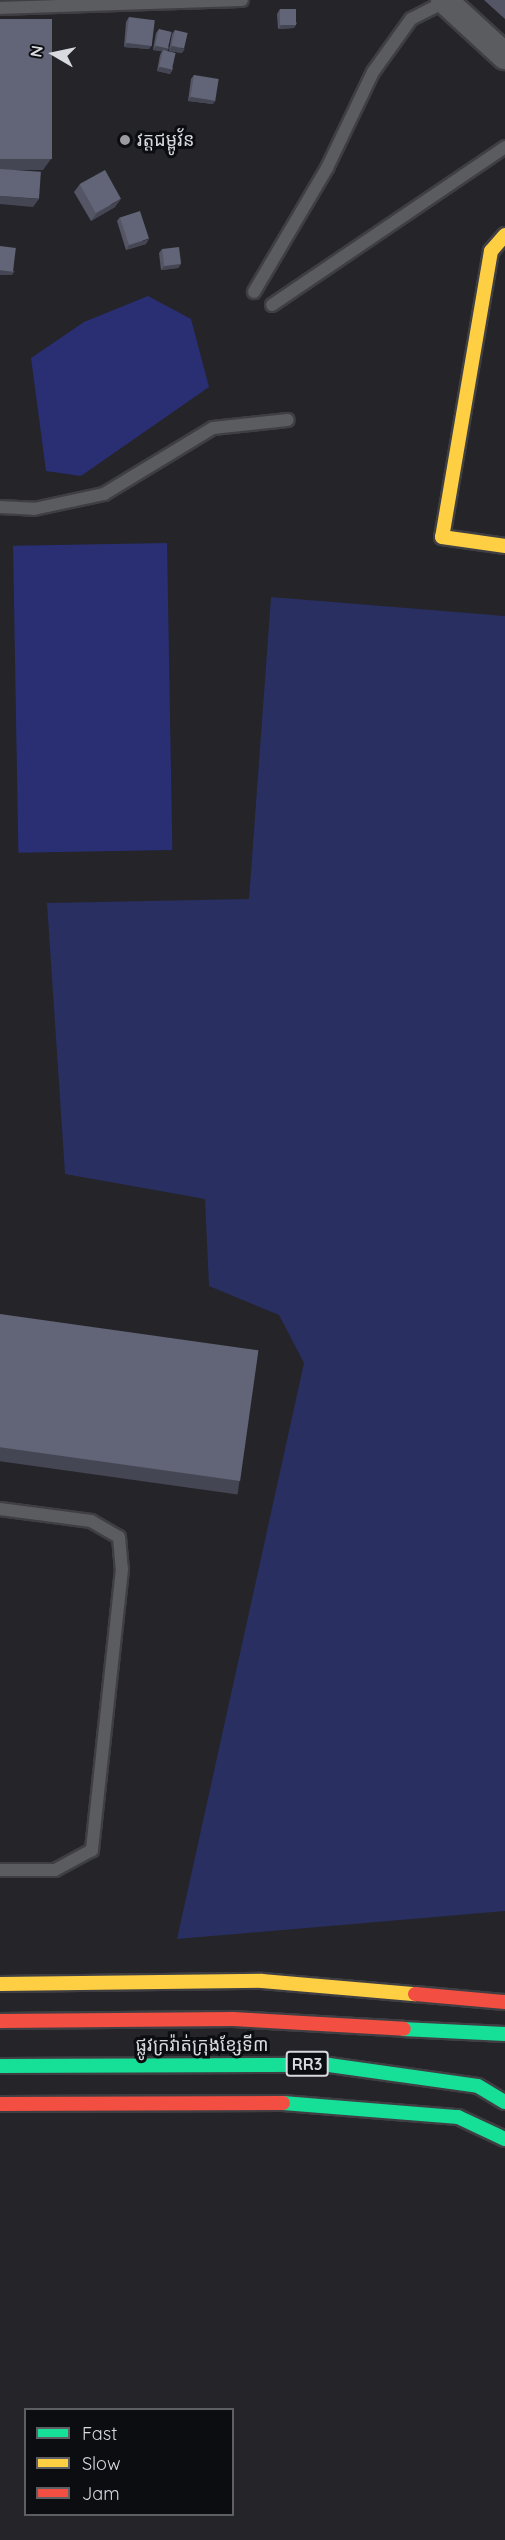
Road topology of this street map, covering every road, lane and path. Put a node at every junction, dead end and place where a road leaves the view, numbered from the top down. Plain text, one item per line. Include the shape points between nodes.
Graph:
1 (242, 0) edge
2 (443, 1) edge
3 (0, 8) edge
4 (505, 56) edge
5 (505, 147) edge
6 (505, 236) edge
7 (254, 292) dead end
8 (272, 304) dead end
9 (288, 420) dead end
10 (0, 507) edge
11 (505, 546) edge
12 (0, 1509) edge
13 (0, 1870) edge
14 (0, 1984) edge
15 (505, 2002) edge
16 (0, 2021) edge
17 (505, 2034) edge
18 (0, 2066) edge
19 (505, 2102) edge
20 (0, 2104) edge
21 (505, 2139) edge

1 - 3 lane
2 - 4 street
2 - 7 lane via 411,19 373,72 327,168
5 - 8 lane
6 - 11 main road via 491,251 442,537
9 - 10 lane via 213,428 104,494 34,509
12 - 13 lane via 91,1521 119,1537 122,1569 92,1850 55,1870
14 - 15 main road via 262,1981
16 - 17 main road, ផ្លូវក្រវ៉ាត់ក្រុងខ្សែទី៣ via 343,2023 466,2036
18 - 19 main road, ផ្លូវក្រវ៉ាត់ក្រុងខ្សែទី៣ / RR3 via 329,2065 478,2086
20 - 21 main road via 221,2100 341,2106 458,2117

